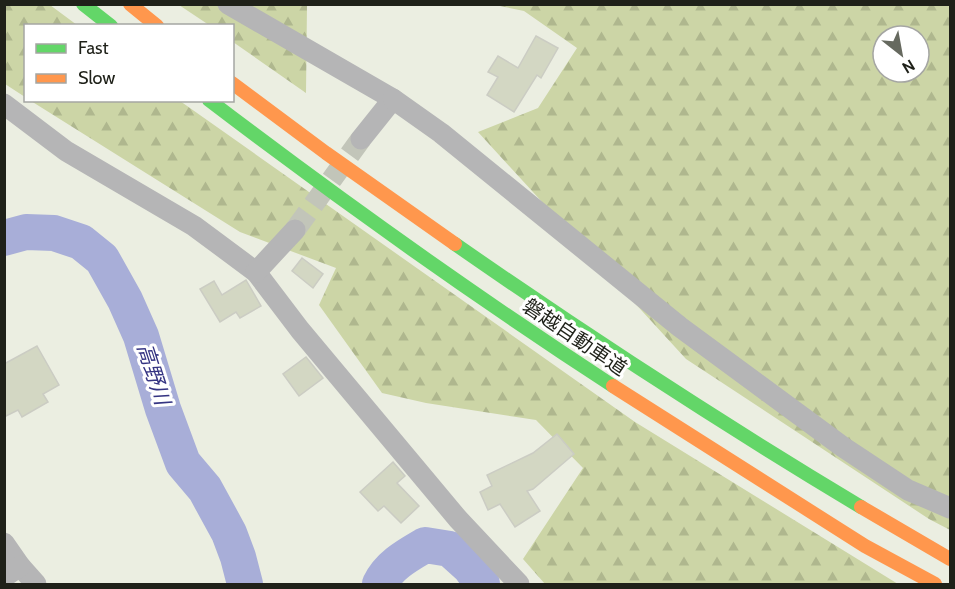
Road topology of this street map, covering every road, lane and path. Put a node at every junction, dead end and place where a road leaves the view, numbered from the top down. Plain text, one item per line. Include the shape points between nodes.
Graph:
1 (83, 4) edge
2 (130, 4) edge
3 (228, 4) edge
4 (108, 24) edge
5 (155, 24) edge
6 (234, 85) edge
7 (393, 99) junction
8 (212, 102) edge
9 (4, 104) edge
10 (362, 140) tunnel mouth
11 (295, 230) tunnel mouth
12 (256, 272) junction
13 (951, 508) edge
14 (4, 543) edge
15 (951, 560) edge
16 (12, 572) edge
17 (36, 585) edge
18 (519, 585) edge
19 (935, 585) edge

1 - 4 highway
2 - 5 highway
3 - 7 street
6 - 15 highway, 磐越自動車道 via 322,151 549,309 708,414
7 - 10 street
7 - 13 street via 441,133 680,327 834,440 908,490
8 - 19 highway, 磐越自動車道 via 520,325 711,450
9 - 12 street via 66,151 194,226
11 - 12 street
12 - 18 street via 458,519
14 - 16 street
16 - 17 street

